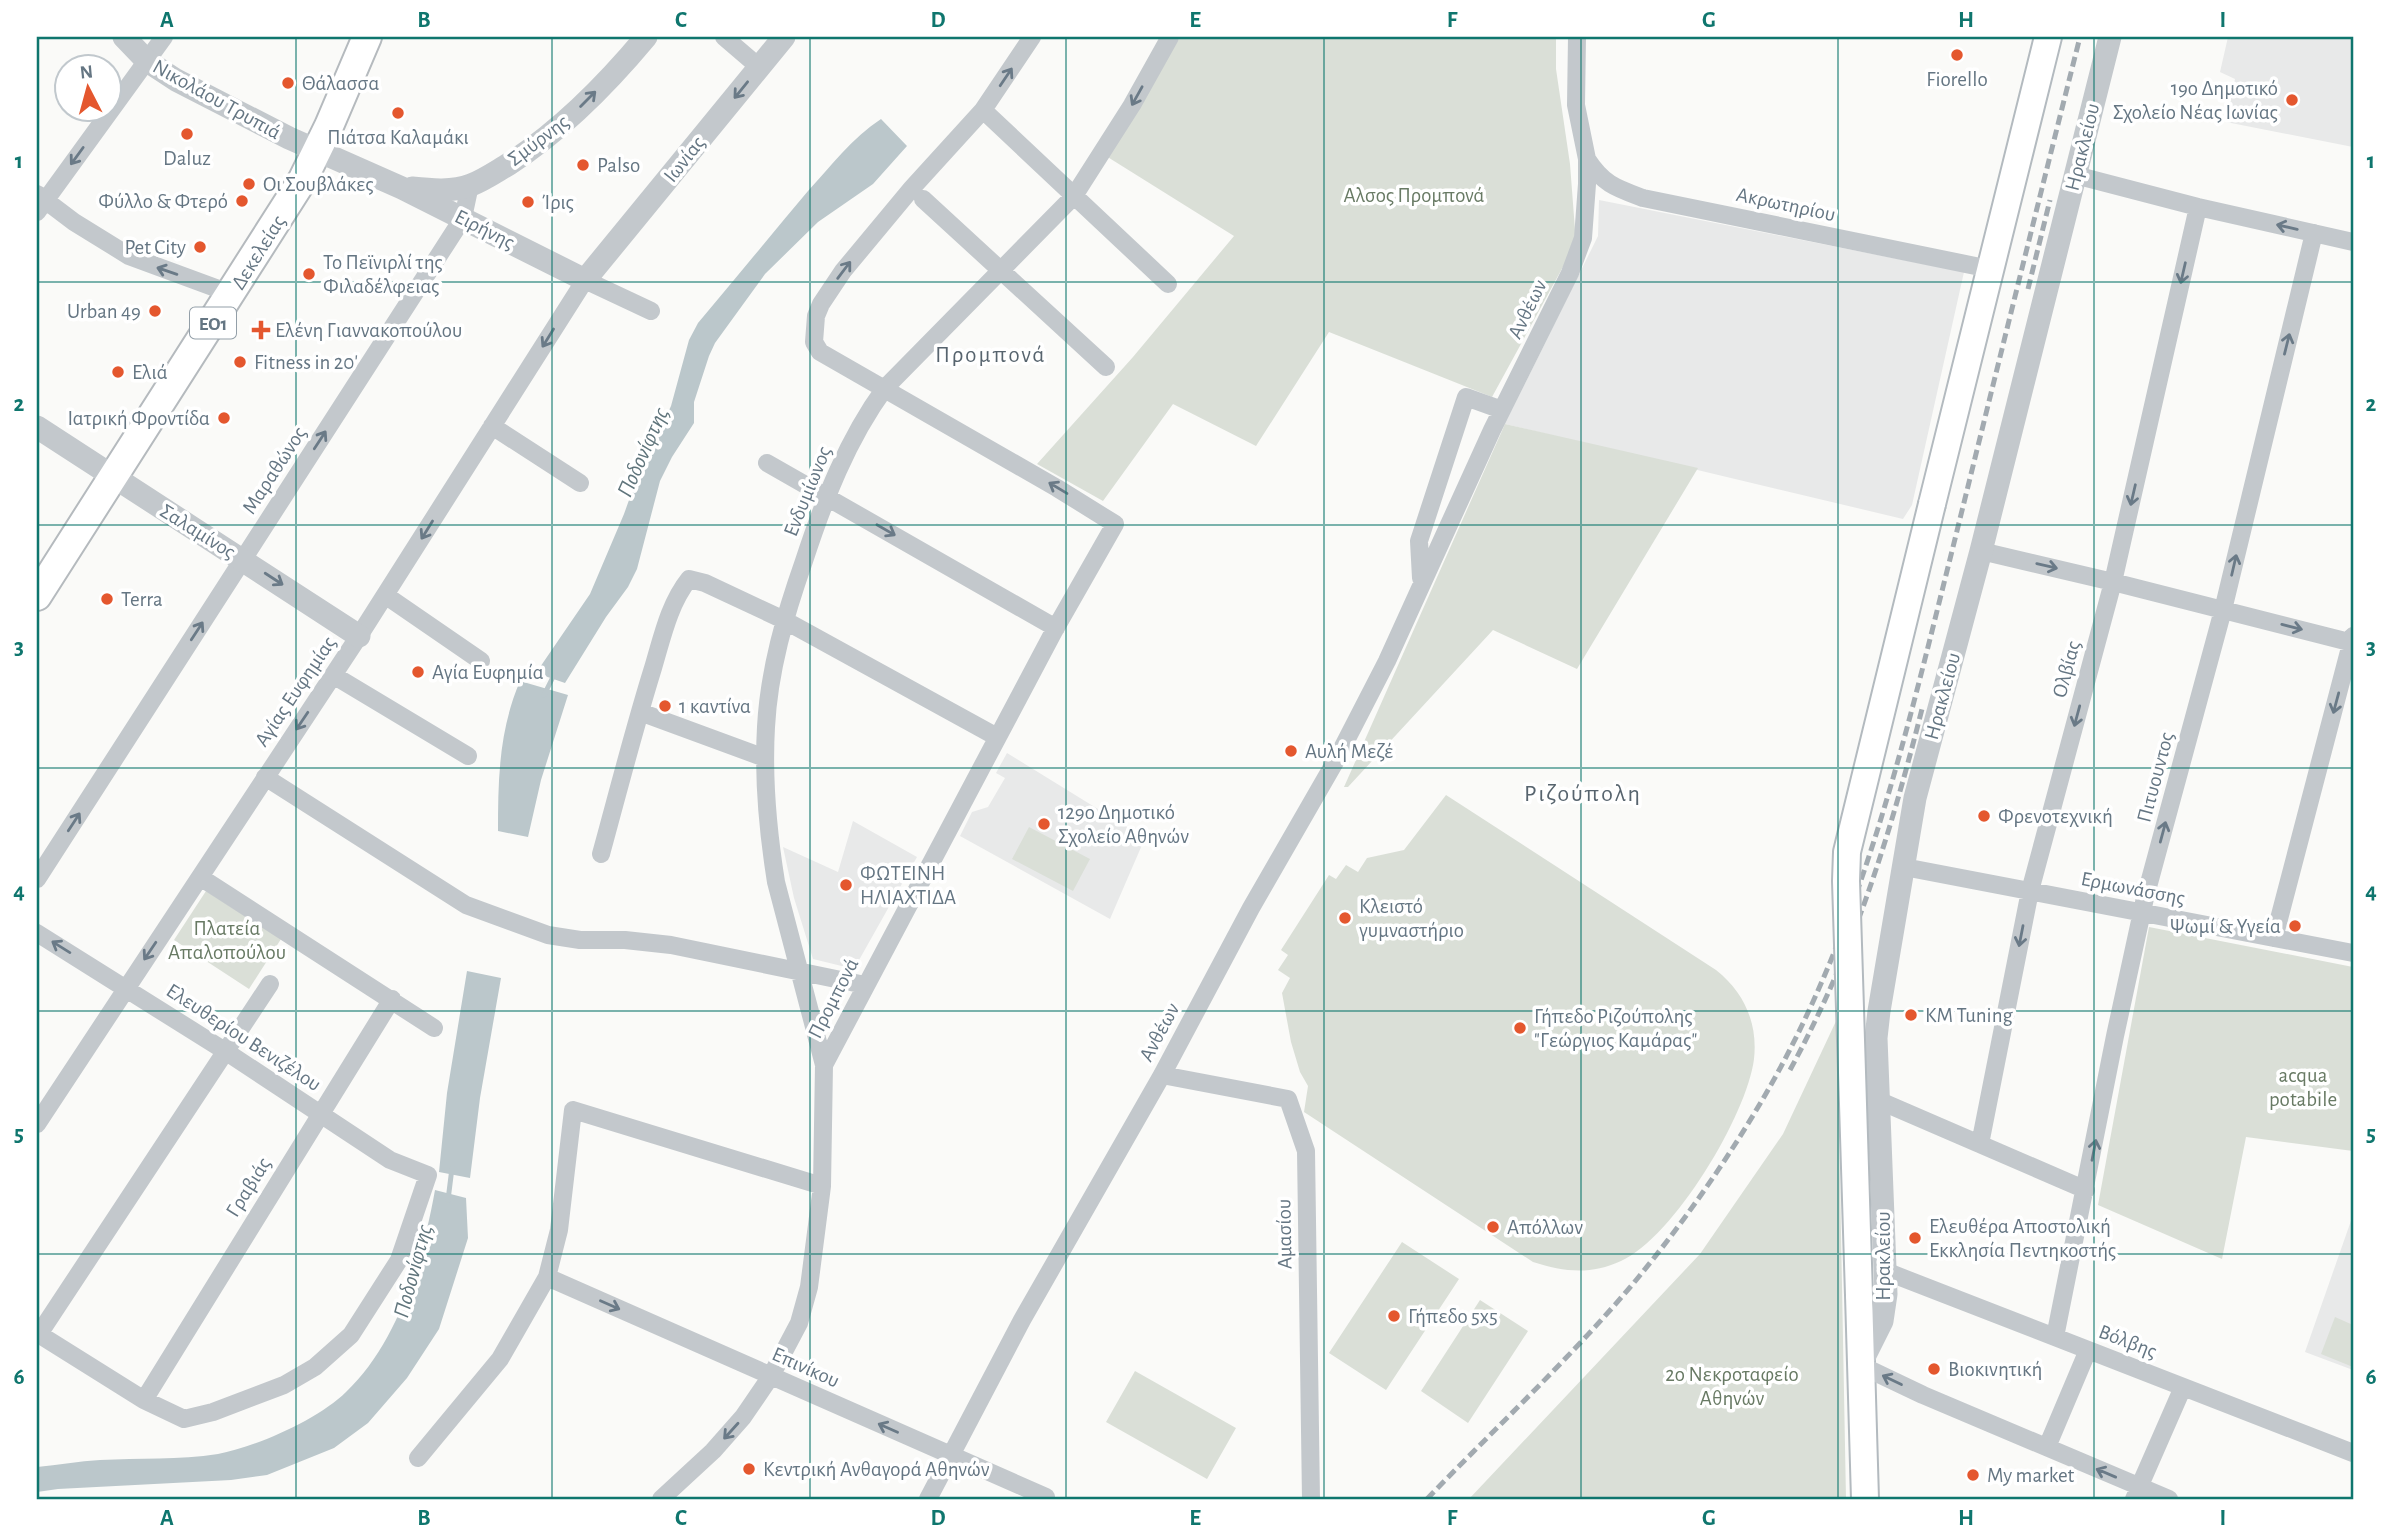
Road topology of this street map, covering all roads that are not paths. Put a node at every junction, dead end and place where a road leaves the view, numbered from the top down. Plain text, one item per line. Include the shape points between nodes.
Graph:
1 (124, 37) edge
2 (164, 37) edge
3 (367, 37) edge
4 (646, 37) edge
5 (724, 37) edge
6 (784, 37) edge
7 (1170, 37) edge
8 (1577, 37) edge
9 (2048, 37) edge
10 (2110, 37) edge
11 (1025, 40) edge
12 (147, 61) junction
13 (759, 67) junction
14 (983, 110) junction
15 (318, 151) junction
16 (1587, 159) junction
17 (2075, 175) junction
18 (470, 185) junction
19 (402, 188) junction
20 (1074, 196) junction
21 (923, 199) dead end
22 (39, 202) edge
23 (2199, 207) junction
24 (463, 218) junction
25 (2314, 233) junction
26 (2353, 242) edge
27 (1990, 269) junction
28 (1002, 271) junction
29 (585, 280) junction
30 (1168, 284) dead end
31 (232, 294) junction
32 (650, 311) dead end
33 (1106, 368) dead end
34 (885, 387) junction
35 (1502, 410) junction
36 (492, 426) junction
37 (37, 427) edge
38 (767, 463) dead end
39 (1442, 471) junction
40 (113, 477) junction
41 (1468, 481) junction
42 (580, 483) dead end
43 (827, 496) junction
44 (1981, 551) junction
45 (243, 560) junction
46 (1422, 581) junction
47 (2113, 582) junction
48 (385, 595) junction
49 (37, 596) edge
50 (2223, 610) junction
51 (784, 620) junction
52 (1056, 628) junction
53 (359, 636) junction
54 (2353, 641) edge
55 (481, 661) dead end
56 (333, 675) junction
57 (640, 712) junction
58 (997, 737) junction
59 (467, 757) dead end
60 (765, 758) junction
61 (265, 777) junction
62 (601, 854) dead end
63 (1904, 867) junction
64 (200, 877) junction
65 (37, 879) edge
66 (2030, 891) junction
67 (2142, 913) junction
68 (37, 933) edge
69 (2274, 938) junction
70 (2353, 953) edge
71 (798, 970) junction
72 (270, 984) dead end
73 (865, 985) junction
74 (126, 988) junction
75 (392, 999) junction
76 (434, 1028) dead end
77 (225, 1051) junction
78 (824, 1065) junction
79 (1162, 1075) junction
80 (1880, 1101) junction
81 (320, 1113) junction
82 (37, 1124) edge
83 (1980, 1144) junction
84 (822, 1186) junction
85 (2086, 1190) junction
86 (1885, 1271) junction
87 (547, 1277) junction
88 (38, 1333) edge
89 (2055, 1337) junction
90 (2088, 1350) junction
91 (1860, 1365) junction
92 (771, 1376) junction
93 (2183, 1387) junction
94 (144, 1400) junction
95 (2047, 1447) junction
96 (2353, 1453) edge
97 (951, 1456) junction
98 (418, 1458) dead end
99 (2137, 1493) edge
100 (1046, 1497) dead end
101 (661, 1499) edge
102 (928, 1499) edge
103 (1311, 1499) edge
104 (1865, 1499) edge
105 (2169, 1499) edge

1 - 12 street, Νικολάου Τρυπιά
2 - 12 street
3 - 15 main road, Δεκελείας / ΕΟ1
18 -> 4 street, Σμύρνης via 534,147 568,120
5 - 13 street
6 - 13 street, Ιωνίας
7 -> 20 street, Ενδυμίωνος
8 - 16 street, Ανθέων via 1576,105
9 - 27 main road, Ηρακλείου
10 - 17 street, Ηρακλείου
14 -> 11 street
12 - 15 street, Νικολάου Τρυπιά
12 -> 22 street
13 -> 29 street, Ιωνίας
14 - 20 street
34 -> 14 street via 820,352 813,330 821,304 912,188
15 - 19 street, Ειρήνης
15 - 31 main road, Δεκελείας / ΕΟ1
16 - 27 street, Ακρωτηρίου via 1612,186 1643,198
16 - 35 street, Ανθέων via 1583,238
17 - 23 street
17 - 44 street, Ηρακλείου
18 - 19 street, Σμύρνης via 438,190
18 - 24 street, Μαραθώνος
19 - 24 street, Ειρήνης
20 - 28 street, Ενδυμίωνος
20 - 30 street
21 - 28 street
31 -> 22 street via 129,256
25 -> 23 street
23 -> 47 street, Ολβίας
24 - 29 street, Ειρήνης
45 -> 24 street, Μαραθώνος
25 - 26 street
50 -> 25 street, Πιτυουντος
27 - 91 main road, Ηρακλείου, bridge via 1847,852
28 - 33 street
28 - 34 street, Ενδυμίωνος
29 - 32 street, Ειρήνης
29 -> 36 street, Αγίας Ευφημίας
31 - 40 main road, Δεκελείας / ΕΟ1
34 - 43 street, Ενδυμίωνος
52 -> 34 street, Προμπονά via 1115,524
35 - 39 street, Ανθέων via 1466,397
35 - 41 street, Ανθέων
36 - 42 street
36 -> 48 street, Αγίας Ευφημίας
37 - 40 street, Σαλαμίνος
38 - 43 street
39 - 41 street
39 - 46 street, Ανθέων via 1419,541
40 - 45 street, Σαλαμίνος
40 - 49 main road, Δεκελείας / ΕΟ1
41 - 46 street, Ανθέων
43 - 51 street, Ενδυμίωνος
43 -> 52 street
44 -> 47 street
44 - 63 street, Ηρακλείου via 1915,798
45 -> 53 street, Σαλαμίνος
65 -> 45 street, Μαραθώνος
46 - 79 street, Ανθέων via 1335,762
47 - 50 street
47 -> 66 street, Ολβίας
48 - 53 street, Αγίας Ευφημίας
48 - 55 street
50 -> 54 street
67 -> 50 street, Πιτυουντος
51 - 57 street via 689,579 679,591
51 - 58 street
51 - 60 street, Ενδυμίωνος via 770,695
52 - 58 street, Προμπονά
53 - 56 street, Αγίας Ευφημίας
54 -> 69 street
56 - 59 street
56 -> 61 street, Αγίας Ευφημίας
57 - 60 street
57 - 62 street
58 - 73 street, Προμπονά
60 - 71 street, Ενδυμίωνος via 771,853
61 - 64 street, Αγίας Ευφημίας
61 - 71 street via 466,905 512,922 548,935 671,945
63 - 66 street, Ερμωνάσσης
63 - 80 street, Ηρακλείου via 1876,1038
64 -> 74 street, Αγίας Ευφημίας
64 - 75 street
66 - 67 street, Ερμωνάσσης
66 -> 83 street, Ολβίας
67 - 69 street, Ερμωνάσσης
85 -> 67 street, Πιτυουντος
74 -> 68 street, Ελευθερίου Βενιζέλου
69 - 70 street, Ερμωνάσσης
71 - 73 street
71 - 78 street, Ενδυμίωνος
72 - 77 street
73 - 78 street, Προμπονά
74 - 77 street, Ελευθερίου Βενιζέλου
74 - 82 street, Αγίας Ευφημίας
75 - 76 street
75 - 81 street, Γραβιάς
77 - 81 street, Ελευθερίου Βενιζέλου
77 - 88 street
78 - 84 street, Προμπονά
79 - 97 street, Ανθέων via 1022,1320
79 - 103 street, Αμασίου via 1288,1099 1306,1151
80 - 83 street
80 - 86 street, Ηρακλείου
81 - 94 street, Γραβιάς
81 - 94 street, Ελευθερίου Βενιζέλου via 390,1160 428,1175 399,1260 351,1335 315,1367 284,1385 184,1419
83 - 85 street
84 - 87 street via 573,1110 559,1230
84 - 92 street, Προμπονά via 809,1287 799,1323
85 - 89 street, Πιτυουντος
86 - 89 street, Βόλβης
86 - 91 street, Ηρακλείου via 1882,1321
87 -> 92 street, Επινίκου
87 - 98 street via 500,1359
88 - 94 street
89 - 90 street, Βόλβης
90 - 93 street, Βόλβης
90 - 95 street
95 -> 91 street
91 - 104 main road, Ηρακλείου
97 -> 92 street, Επινίκου
92 -> 101 street, Προμπονά via 713,1451
93 - 96 street, Βόλβης
93 - 99 street
99 -> 95 street
97 - 100 street, Επινίκου
97 - 102 street, Ανθέων
99 - 105 street

